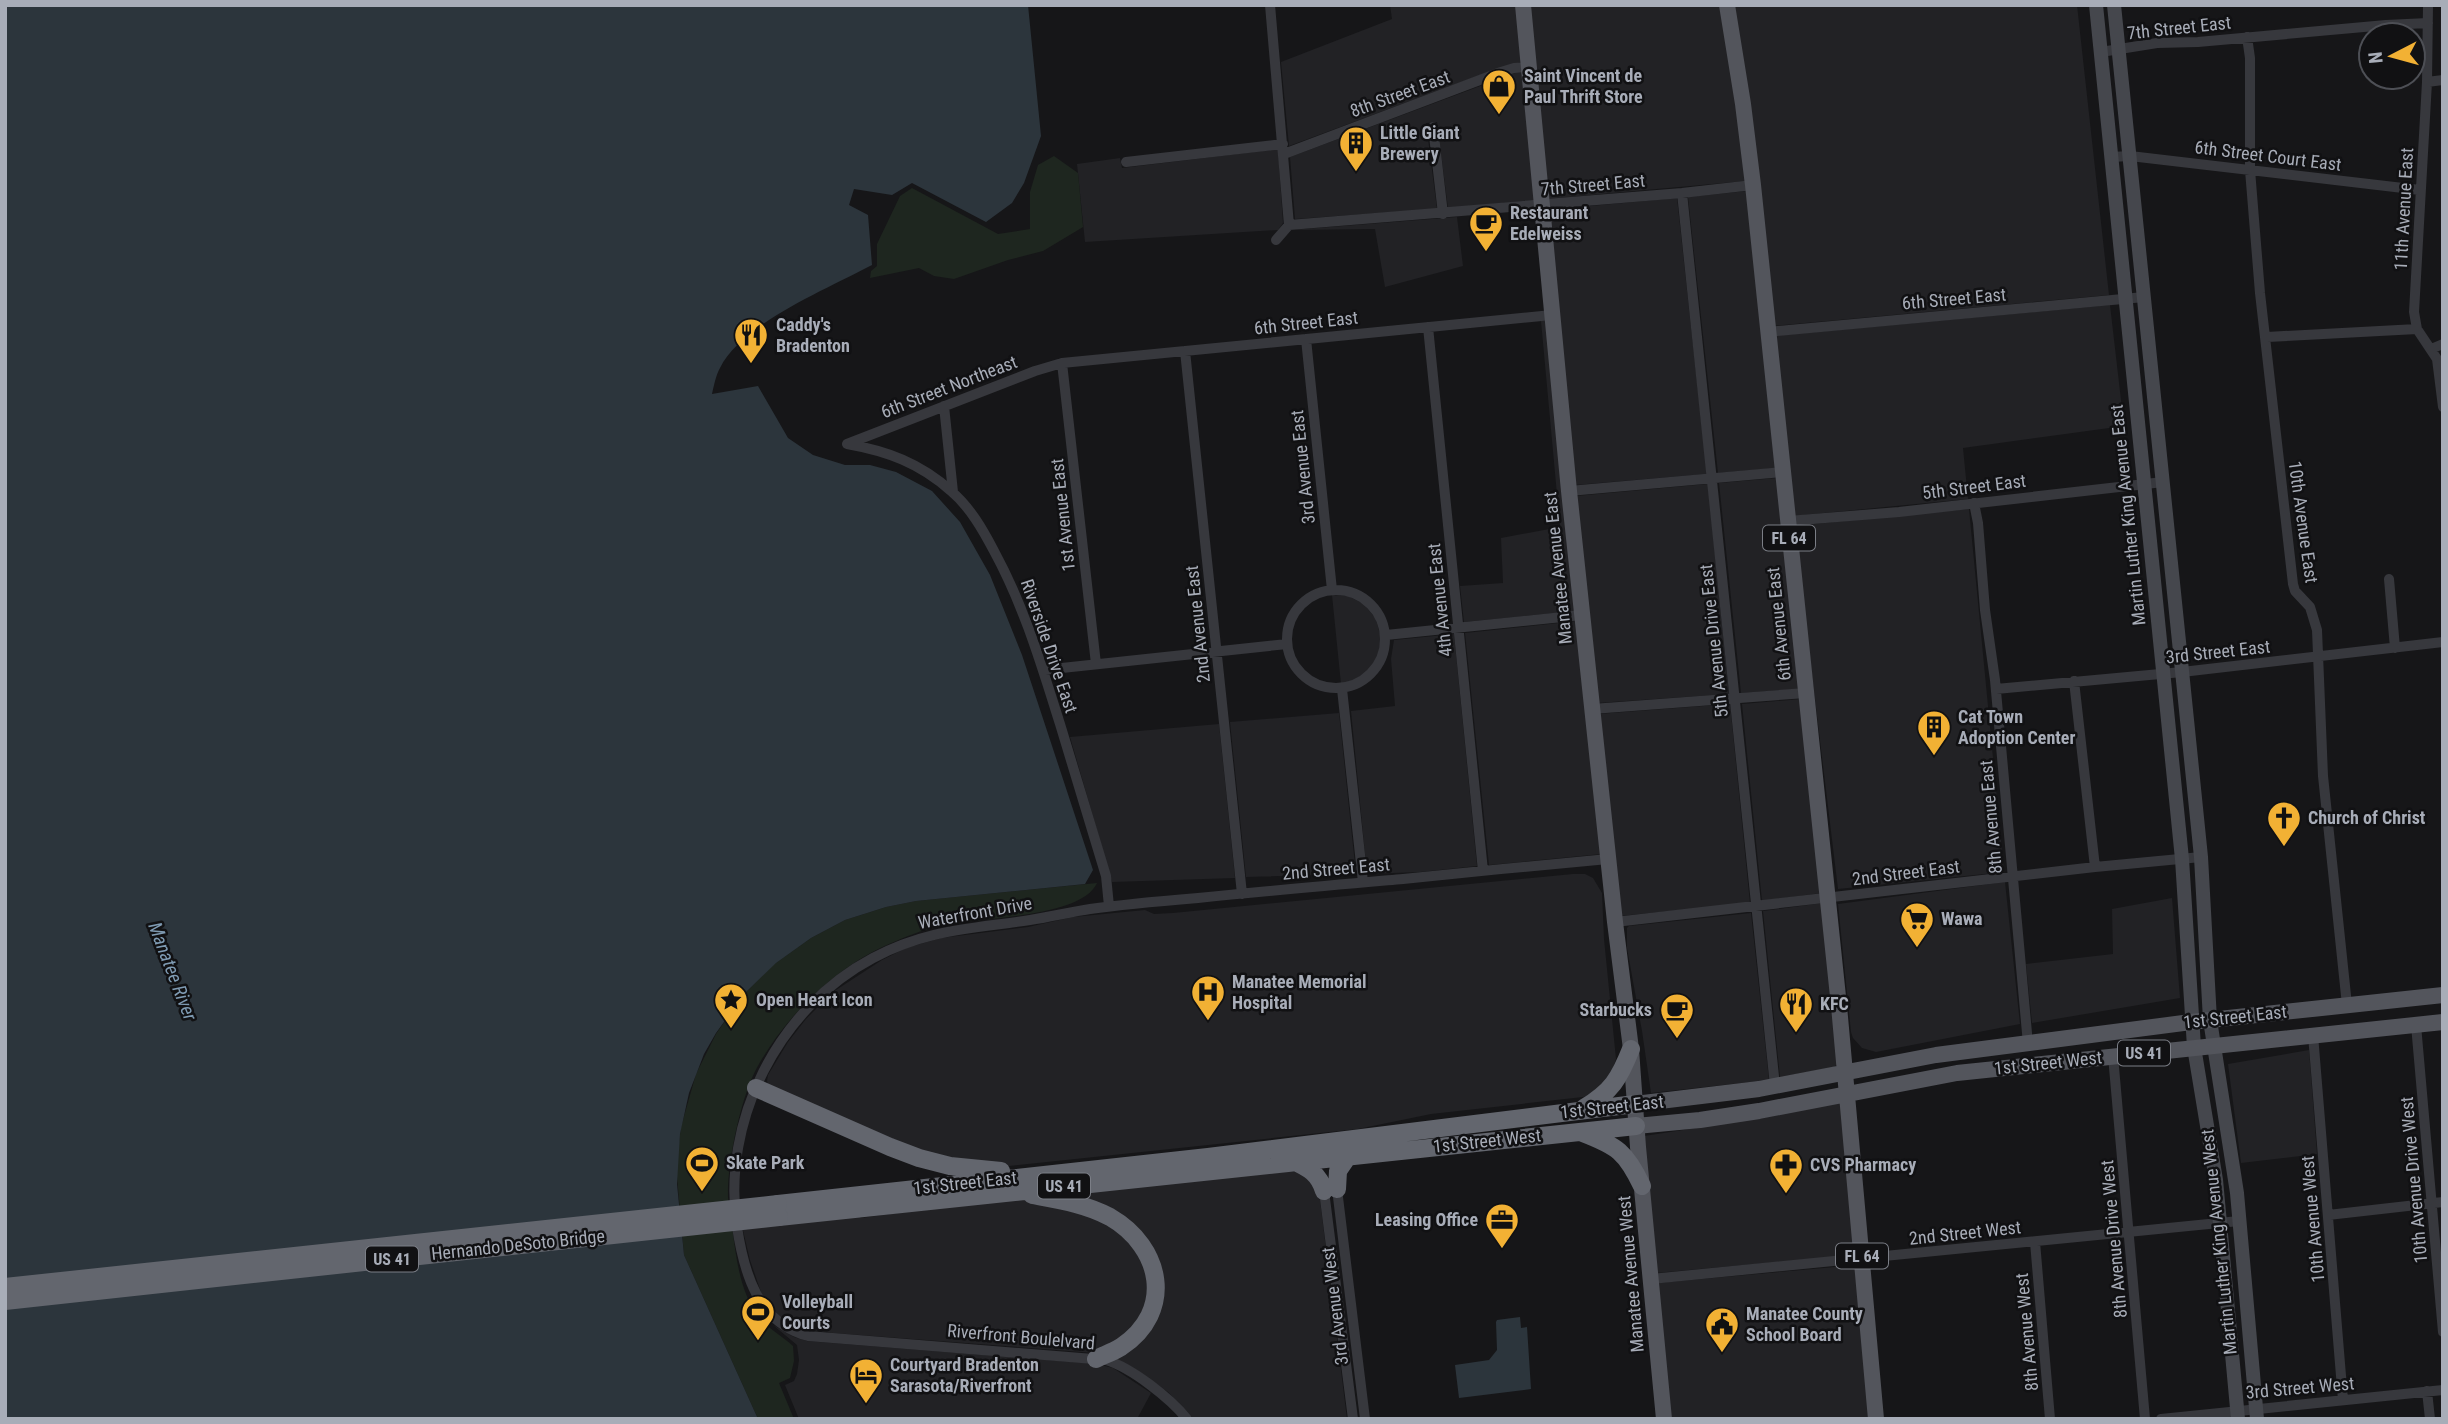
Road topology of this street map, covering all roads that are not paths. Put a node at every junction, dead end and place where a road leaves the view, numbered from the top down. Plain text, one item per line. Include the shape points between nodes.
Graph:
1 (1270, 5) edge
2 (1522, 5) edge
3 (1727, 5) edge
4 (2096, 5) edge
5 (2114, 5) edge
6 (2428, 5) edge
7 (2428, 23) junction
8 (2247, 37) junction
9 (2119, 50) junction
10 (2101, 52) junction
11 (1528, 67) junction
12 (2443, 80) edge
13 (2427, 82) joint
14 (2426, 91) edge
15 (1433, 127) dead end
16 (1283, 149) junction
17 (2130, 156) junction
18 (2111, 157) junction
19 (1126, 162) dead end
20 (2250, 170) junction
21 (1752, 185) junction
22 (2420, 190) junction
23 (1682, 193) junction
24 (1541, 205) junction
25 (1443, 214) junction
26 (1289, 225) junction
27 (1276, 240) dead end
28 (2144, 297) junction
29 (2126, 299) junction
30 (1552, 315) junction
31 (1428, 327) junction
32 (2417, 330) junction
33 (1767, 332) junction
34 (2267, 337) junction
35 (1306, 340) junction
36 (2443, 344) edge
37 (2431, 349) junction
38 (1185, 351) junction
39 (1062, 363) junction
40 (944, 406) junction
41 (2443, 407) edge
42 (847, 444) joint
43 (1782, 472) junction
44 (1713, 478) junction
45 (2163, 482) junction
46 (2144, 484) junction
47 (1569, 491) junction
48 (953, 492) junction
49 (1974, 503) junction
50 (1788, 522) junction
51 (2389, 579) dead end
52 (1332, 590) junction
53 (1583, 615) junction
54 (1459, 628) junction
55 (1386, 635) junction
56 (2443, 642) edge
57 (1287, 643) junction
58 (2395, 648) junction
59 (1217, 652) junction
60 (2319, 656) junction
61 (1096, 664) junction
62 (1043, 670) junction
63 (2182, 672) junction
64 (2164, 674) junction
65 (2074, 681) junction
66 (1342, 689) junction
67 (1996, 689) junction
68 (1806, 693) junction
69 (1735, 699) junction
70 (1592, 709) junction
71 (2201, 857) junction
72 (1608, 859) junction
73 (2182, 859) junction
74 (2095, 867) junction
75 (1483, 871) junction
76 (2012, 876) junction
77 (1363, 882) junction
78 (1242, 894) junction
79 (1828, 898) junction
80 (1109, 906) junction
81 (1756, 907) junction
82 (1615, 922) junction
83 (2443, 995) edge
84 (2347, 1005) junction
85 (2210, 1020) junction
86 (2192, 1022) junction
87 (2443, 1022) edge
88 (2416, 1025) junction
89 (2313, 1035) junction
90 (2028, 1044) junction
91 (2213, 1045) junction
92 (2194, 1047) junction
93 (1631, 1049) junction
94 (2113, 1056) junction
95 (1845, 1072) junction
96 (1775, 1086) junction
97 (756, 1088) junction
98 (1846, 1093) junction
99 (1635, 1104) junction
100 (1581, 1110) junction
101 (1636, 1126) junction
102 (1580, 1132) junction
103 (1349, 1156) junction
104 (1293, 1161) junction
105 (1057, 1173) junction
106 (1642, 1186) junction
107 (1331, 1190) junction
108 (1012, 1192) junction
109 (2437, 1203) edge
110 (779, 1210) junction
111 (2328, 1215) junction
112 (2239, 1221) junction
113 (2221, 1223) junction
114 (2129, 1231) junction
115 (2035, 1242) junction
116 (1862, 1259) junction
117 (1651, 1279) junction
118 (5, 1287) edge
119 (5, 1301) edge
120 (2443, 1332) edge
121 (832, 1338) joint
122 (1355, 1338) junction
123 (1343, 1341) junction
124 (1096, 1359) junction
125 (2443, 1390) edge
126 (2427, 1391) junction
127 (2343, 1400) junction
128 (2257, 1413) edge
129 (2238, 1414) edge
130 (1187, 1419) edge
131 (1353, 1419) edge
132 (1365, 1419) edge
133 (1664, 1419) edge
134 (1876, 1419) edge
135 (2050, 1419) edge
136 (2145, 1419) edge
137 (2161, 1419) edge
138 (2430, 1419) edge

1 - 16 street
2 - 11 main road, Manatee Avenue East
3 - 21 main road, 6th Avenue East / FL 64
4 - 10 street, Martin Luther King Avenue East
5 - 9 street
6 - 7 street, 11th Avenue East
7 - 8 street, 7th Street East
7 - 13 street, 11th Avenue East
8 - 9 street, 7th Street East
8 - 20 street, 10th Avenue East
9 - 10 street, 7th Street East
9 - 17 street
10 - 18 street, Martin Luther King Avenue East
11 - 16 street, 8th Street East via 1501,72
11 - 24 main road, Manatee Avenue East
12 - 13 street
14 - 22 street, 11th Avenue East
15 - 25 street
16 - 19 street, 8th Street East
16 - 26 street
17 - 18 street, 6th Street Court East
17 - 20 street, 6th Street Court East
17 - 28 street
18 - 29 street, Martin Luther King Avenue East
20 - 22 street, 6th Street Court East
20 - 34 street, 10th Avenue East
21 - 23 street, 7th Street East
21 - 33 main road, 6th Avenue East / FL 64
22 - 32 street, 11th Avenue East
23 - 24 street, 7th Street East
23 - 44 street, 5th Avenue Drive East
24 - 25 street, 7th Street East
24 - 30 main road, Manatee Avenue East
25 - 26 street, 7th Street East
26 - 27 street
28 - 29 street, 6th Street East
28 - 45 street
29 - 33 street, 6th Street East
29 - 46 street, Martin Luther King Avenue East
30 - 31 street, 6th Street East
30 - 47 main road, Manatee Avenue East
31 - 35 street, 6th Street East
31 - 54 street, 4th Avenue East
32 - 34 street
32 - 37 street
33 - 43 main road, 6th Avenue East / FL 64
34 - 60 street, 10th Avenue East via 2293,584 2313,614
35 - 38 street, 6th Street East
35 - 52 street, 3rd Avenue East
36 - 37 street
37 - 41 street via 2439,365
38 - 39 street, 6th Street East
38 - 59 street, 2nd Avenue East
39 - 40 street, 6th Street Northeast
39 - 61 street, 1st Avenue East
40 - 42 street, 6th Street Northeast
40 - 48 street
42 - 48 street, Riverside Drive East via 901,457
43 - 44 street
43 - 50 main road, 6th Avenue East / FL 64
44 - 47 street
44 - 69 street, 5th Avenue Drive East
45 - 46 street, 5th Street East
45 - 63 street
46 - 49 street, 5th Street East
46 - 64 street, Martin Luther King Avenue East
47 - 53 main road, Manatee Avenue East
48 - 62 street, Riverside Drive East via 983,530 1008,576
49 - 50 street, 5th Street East
49 - 67 street, 8th Avenue East
50 - 68 main road, 6th Avenue East / FL 64
51 - 58 street
52 - 55 street via 1352,592 1368,602
52 - 57 street via 1310,597 1297,610
53 - 54 street
53 - 70 main road, Manatee Avenue East
54 - 55 street
54 - 75 street, 4th Avenue East
55 - 66 street via 1374,671
56 - 58 street, 3rd Street East
57 - 59 street
57 - 66 street via 1294,665 1306,678
58 - 60 street, 3rd Street East
59 - 61 street
59 - 78 street, 2nd Avenue East
60 - 63 street, 3rd Street East
60 - 84 street, 10th Avenue East via 2323,776
61 - 62 street
62 - 80 street, Riverside Drive East via 1106,876
63 - 64 street, 3rd Street East
63 - 71 street
64 - 65 street, 3rd Street East
64 - 73 street, Martin Luther King Avenue East
65 - 67 street, 3rd Street East
65 - 74 street
66 - 77 street
67 - 76 street, 8th Avenue East
68 - 69 street
68 - 79 main road, 6th Avenue East / FL 64
69 - 70 street
69 - 81 street, 5th Avenue Drive East
70 - 72 main road, Manatee Avenue East
71 - 73 street, 2nd Street East
71 - 85 street
72 - 75 street, 2nd Street East
72 - 82 main road, Manatee Avenue East
73 - 74 street, 2nd Street East
73 - 86 street, Martin Luther King Avenue East
74 - 76 street, 2nd Street East
75 - 77 street, 2nd Street East
76 - 79 street, 2nd Street East
76 - 90 street, 8th Avenue East
77 - 78 street, 2nd Street East
78 - 80 street, 2nd Street East
79 - 81 street, 2nd Street East
79 - 95 main road, 6th Avenue East / FL 64
80 - 97 street, Waterfront Drive via 937,933 874,957 834,982 806,1009 772,1054
81 - 82 street, 2nd Street East
81 - 96 street, 5th Avenue Drive East
82 - 93 main road, Manatee Avenue East
83 - 84 main road, 1st Street East / US 41
84 - 85 main road, 1st Street East / US 41
85 - 86 main road, 1st Street East / US 41
85 - 91 street, Martin Luther King Avenue West
86 - 90 main road, 1st Street East / US 41
86 - 92 street, Martin Luther King Avenue West
87 - 88 main road, 1st Street West / US 41
88 - 89 main road, 1st Street West / US 41
88 - 109 street, 10th Avenue Drive West
89 - 91 main road, 1st Street West / US 41
89 - 111 street, 10th Avenue West
90 - 95 main road, 1st Street East / US 41
91 - 92 main road, 1st Street West / US 41
91 - 112 street, Martin Luther King Avenue West
92 - 94 main road, 1st Street West / US 41
92 - 113 street, Martin Luther King Avenue West
93 - 99 main road, Manatee Avenue East
93 - 100 highway via 1610,1090
94 - 98 main road, 1st Street West / US 41 via 1950,1074
94 - 114 street, 8th Avenue Drive West
95 - 96 main road, 1st Street East / US 41
95 - 98 main road, FL 64
96 - 99 main road, 1st Street East / US 41
97 - 105 highway via 934,1162 965,1169
97 - 121 street, Waterfront Drive via 743,1128 734,1188 744,1262 757,1297 774,1319 797,1333
98 - 101 main road, 1st Street West / US 41 via 1759,1111
98 - 116 main road, FL 64
99 - 100 highway, 1st Street East / US 41
99 - 101 main road, Manatee Avenue East
100 - 105 highway, 1st Street East / US 41
101 - 102 highway, 1st Street West / US 41
101 - 106 main road, Manatee Avenue West
102 - 103 highway, 1st Street West / US 41
102 - 106 highway via 1622,1152
103 - 104 highway, 1st Street West / US 41
103 - 107 highway
104 - 107 highway via 1314,1172
104 - 108 highway, 1st Street West / US 41
105 - 110 highway, 1st Street East / US 41
106 - 117 main road, Manatee Avenue West
107 - 122 street, 3rd Avenue West
107 - 123 street, 3rd Avenue West
108 - 110 highway, 1st Street West / US 41
108 - 124 highway via 1096,1210 1129,1231 1147,1252 1157,1281 1147,1320 1120,1348
109 - 111 street
109 - 120 street, 10th Avenue Drive West
110 - 118 highway, Hernando DeSoto Bridge / US 41, bridge
110 - 119 highway, Hernando DeSoto Bridge / US 41, bridge
111 - 127 street, 10th Avenue West
112 - 113 street, 2nd Street West
112 - 128 street, Martin Luther King Avenue West
113 - 114 street, 2nd Street West
113 - 129 street, Martin Luther King Avenue West
114 - 115 street, 2nd Street West
114 - 136 street, 8th Avenue Drive West
115 - 116 street, 2nd Street West
115 - 135 street, 8th Avenue West
116 - 117 street, 2nd Street West
116 - 134 main road, FL 64
117 - 133 main road, Manatee Avenue West
121 - 124 street, Riverfront Boulelvard
122 - 123 street
122 - 132 street, 3rd Avenue West
123 - 131 street, 3rd Avenue West
124 - 130 street, Riverfront Boulelvard via 1130,1372
125 - 126 street, 3rd Street West
126 - 127 street, 3rd Street West
126 - 138 street
127 - 128 street, 3rd Street West
128 - 129 street, 3rd Street West
129 - 137 street, 3rd Street West

